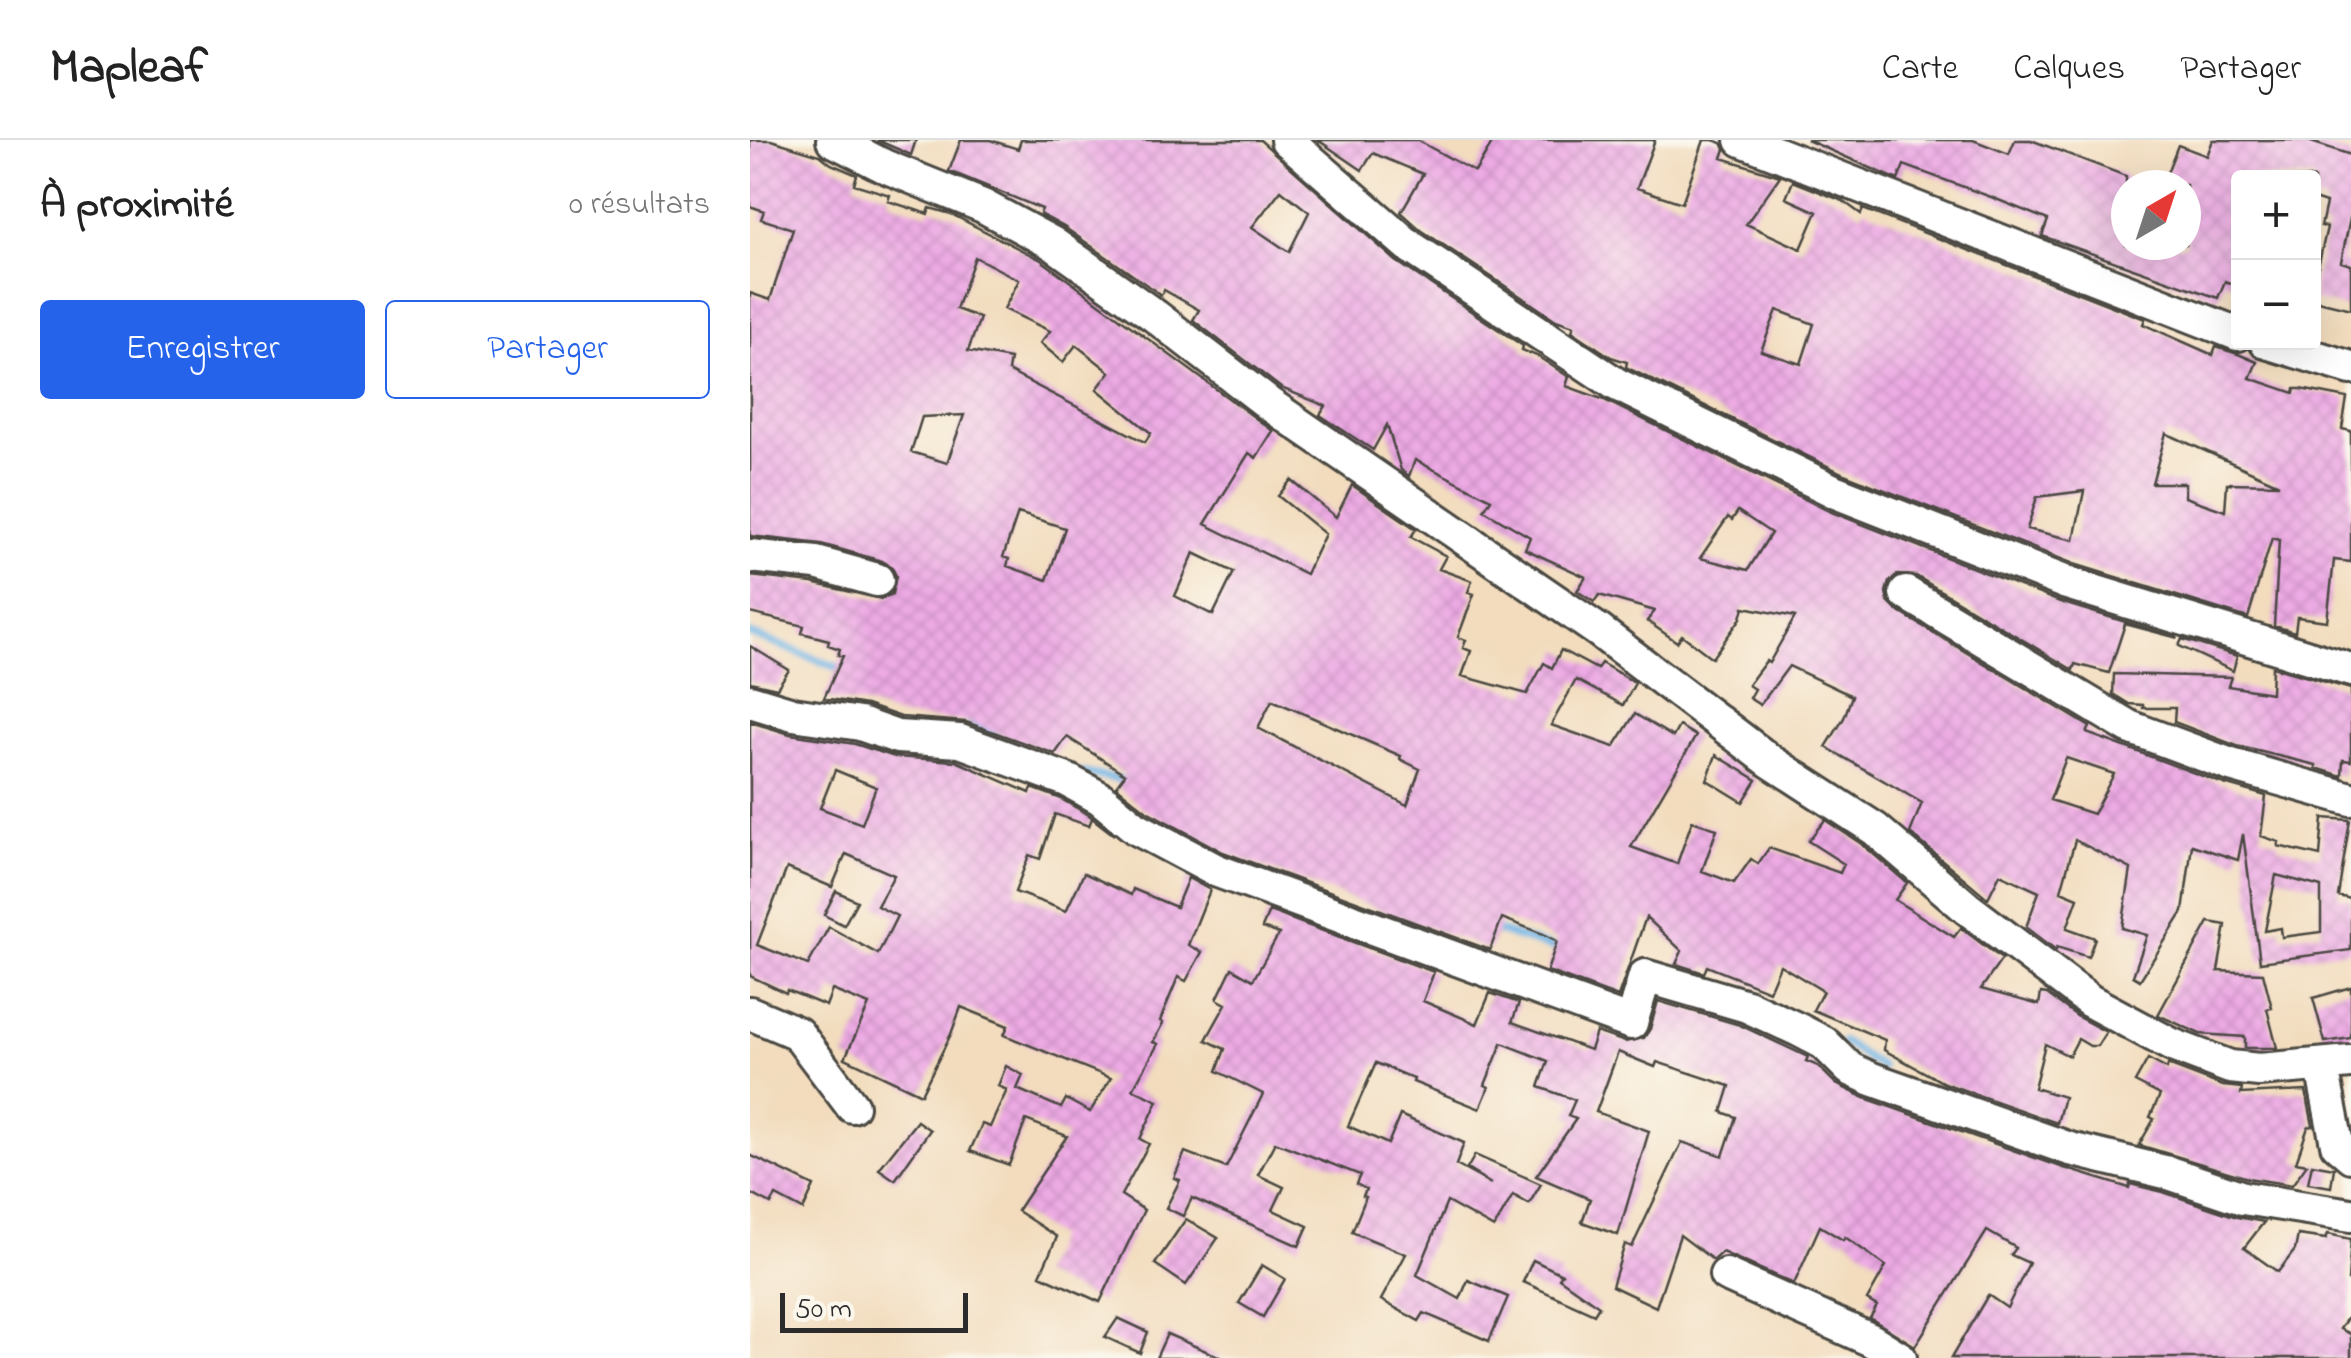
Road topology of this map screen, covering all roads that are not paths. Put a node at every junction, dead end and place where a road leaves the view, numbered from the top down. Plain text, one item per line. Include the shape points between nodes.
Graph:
1 (833, 140) edge
2 (1287, 140) edge
3 (1742, 140) edge
4 (2231, 331) edge
5 (2292, 350) edge
6 (2351, 368) edge
7 (750, 556) edge
8 (877, 580) dead end
9 (1906, 594) dead end
10 (2351, 670) edge
11 (750, 701) edge
12 (2351, 799) edge
13 (750, 1014) edge
14 (2337, 1064) edge
15 (852, 1106) dead end
16 (2351, 1156) edge
17 (2351, 1215) edge
18 (1726, 1275) dead end
19 (1900, 1358) edge

1 - 14 street via 1052,244 1874,829 2090,1001 2230,1067
2 - 10 street via 1409,246 1633,392 1836,492 2049,576
3 - 4 street
5 - 6 street
7 - 8 street via 816,563
9 - 12 street via 2129,727
11 - 17 street via 897,738 960,741 1083,788 1136,828 1243,882 1631,1023 1646,976 1778,1020 1872,1079 2070,1148 2243,1198
13 - 15 street via 797,1033
14 - 16 street via 2337,1144
18 - 19 street

